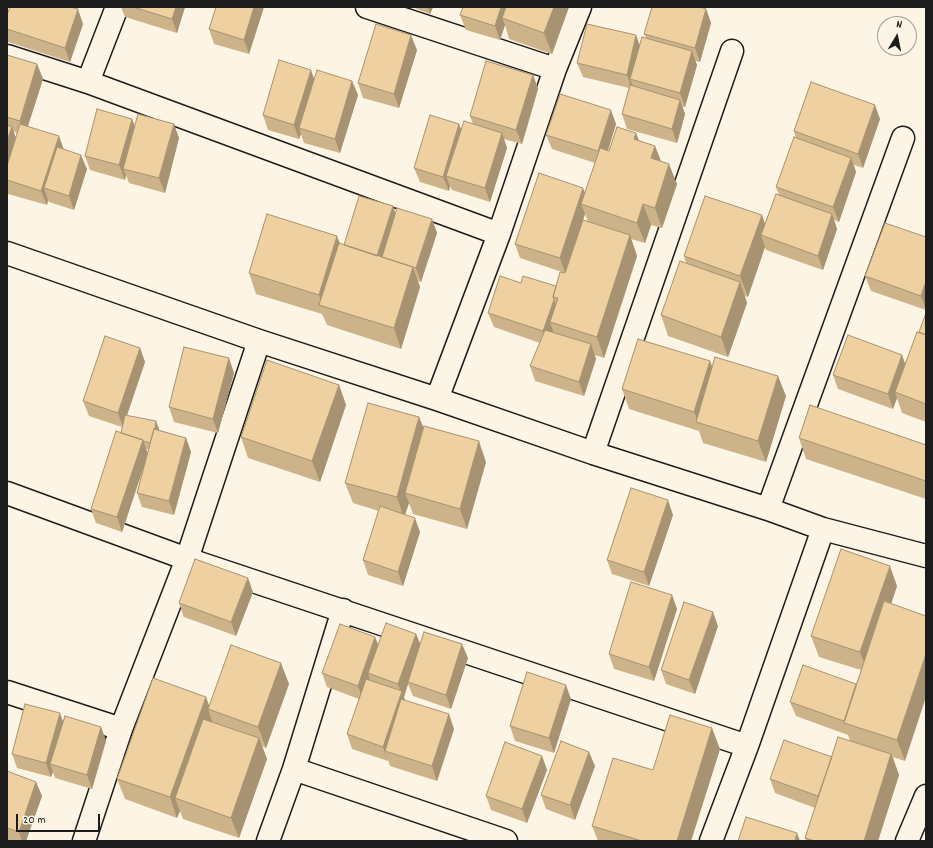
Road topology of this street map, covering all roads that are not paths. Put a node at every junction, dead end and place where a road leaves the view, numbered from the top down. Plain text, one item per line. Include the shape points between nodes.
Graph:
1 (117, 7) edge
2 (367, 7) edge
3 (580, 7) edge
4 (732, 51) dead end
5 (7, 56) edge
6 (555, 69) junction
7 (88, 82) junction
8 (903, 138) dead end
9 (499, 234) junction
10 (7, 253) edge
11 (259, 341) junction
12 (437, 399) junction
13 (593, 453) junction
14 (7, 493) edge
15 (768, 509) junction
16 (823, 529) junction
17 (926, 556) edge
18 (187, 559) junction
19 (343, 610) junction
20 (7, 692) edge
21 (121, 729) junction
22 (747, 746) junction
23 (294, 769) junction
24 (926, 796) edge
25 (84, 841) edge
26 (268, 841) edge
27 (506, 841) edge
28 (710, 841) edge
29 (907, 841) edge

1 - 7 street
2 - 6 street
3 - 6 street
4 - 13 street
5 - 7 street
6 - 9 street
7 - 9 street
8 - 15 street
9 - 12 street
10 - 11 street
11 - 12 street
11 - 18 street
12 - 13 street
13 - 15 street
14 - 18 street
15 - 16 street
16 - 17 street
16 - 22 street
18 - 19 street
18 - 21 street
19 - 22 street
19 - 23 street
20 - 21 street
21 - 25 street
22 - 28 street
23 - 26 street
23 - 27 street
24 - 29 street

